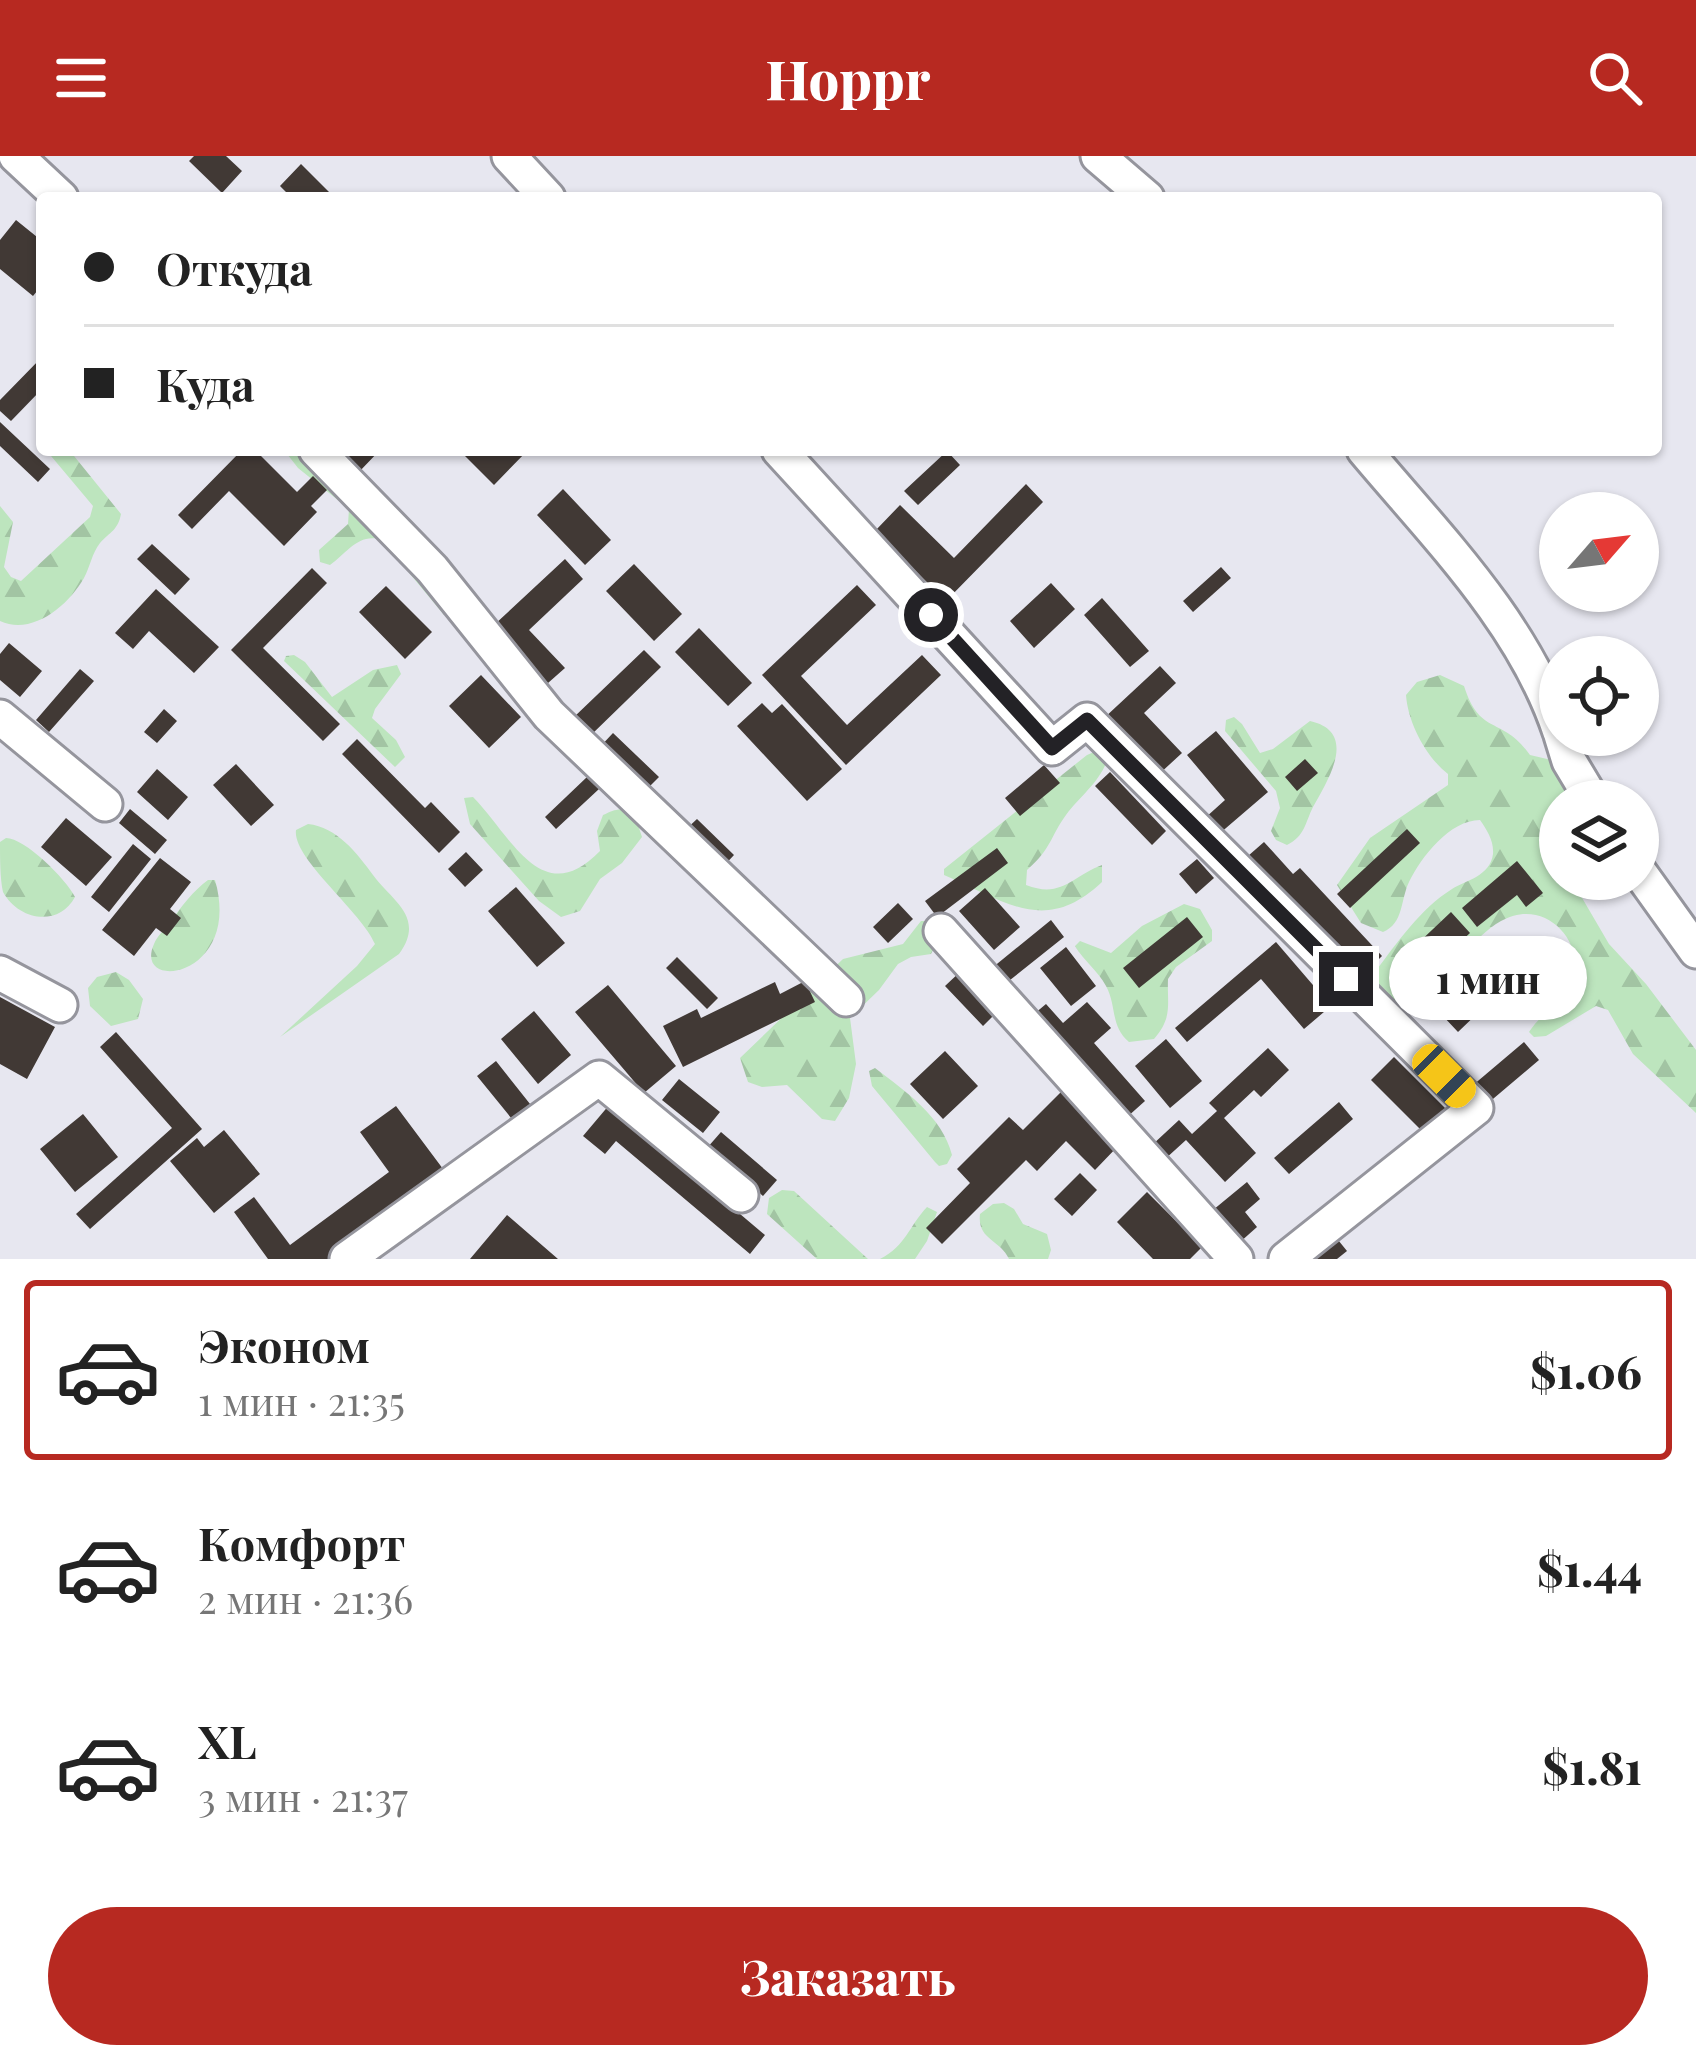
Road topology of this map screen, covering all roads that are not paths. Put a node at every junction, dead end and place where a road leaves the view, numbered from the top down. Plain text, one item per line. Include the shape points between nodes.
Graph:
1 (16, 156) edge
2 (509, 156) edge
3 (1098, 156) edge
4 (55, 192) edge
5 (542, 192) edge
6 (1140, 192) edge
7 (322, 456) edge
8 (784, 456) edge
9 (1369, 456) edge
10 (1539, 680) edge
11 (0, 717) edge
12 (105, 804) dead end
13 (1659, 899) edge
14 (941, 931) dead end
15 (1696, 951) edge
16 (0, 974) edge
17 (846, 999) dead end
18 (60, 1005) dead end
19 (741, 1195) dead end
20 (347, 1259) edge
21 (1236, 1259) edge
22 (1286, 1259) edge

1 - 4 lane
2 - 5 lane
3 - 6 lane
7 - 17 lane via 432,569 549,715
8 - 22 lane via 1052,748 1087,720 1476,1108
9 - 10 lane via 1482,591
11 - 12 lane
13 - 15 lane
14 - 21 lane
16 - 18 lane
19 - 20 lane via 599,1078

